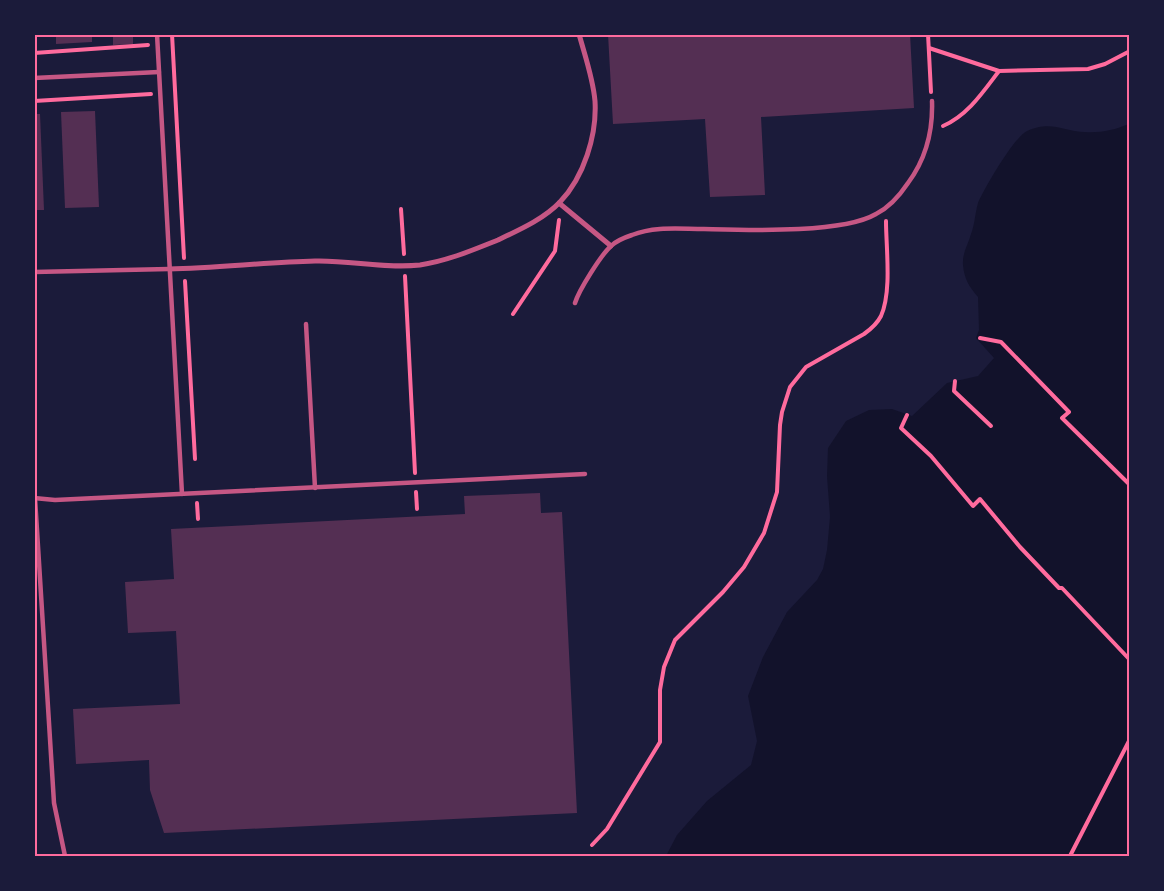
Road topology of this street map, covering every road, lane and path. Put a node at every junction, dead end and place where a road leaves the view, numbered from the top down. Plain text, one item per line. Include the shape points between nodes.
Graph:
1 (157, 34) edge
2 (579, 34) edge
3 (928, 34) edge
4 (173, 44) dead end
5 (157, 45) junction
6 (929, 48) junction
7 (1130, 51) edge
8 (34, 53) edge
9 (999, 71) junction
10 (159, 72) junction
11 (34, 78) edge
12 (176, 92) dead end
13 (160, 93) junction
14 (34, 101) edge
15 (932, 102) joint
16 (930, 130) junction
17 (559, 203) junction
18 (884, 208) junction
19 (401, 209) dead end
20 (611, 246) junction
21 (404, 265) junction
22 (169, 269) junction
23 (34, 272) edge
24 (575, 303) dead end
25 (513, 314) dead end
26 (306, 324) dead end
27 (980, 338) dead end
28 (955, 381) dead end
29 (907, 415) dead end
30 (991, 426) dead end
31 (585, 474) dead end
32 (416, 483) junction
33 (1130, 485) edge
34 (315, 488) junction
35 (182, 494) junction
36 (35, 498) edge
37 (417, 509) dead end
38 (1130, 660) edge
39 (1130, 739) edge
40 (592, 845) dead end
41 (65, 856) edge
42 (1070, 856) edge

1 - 5 lane
2 - 17 street via 592,80 594,123 583,165
3 - 6 path
4 - 5 path
5 - 8 path
5 - 10 lane
6 - 9 path
6 - 15 path
7 - 9 path via 1088,69
9 - 16 path via 958,119
10 - 11 lane
10 - 13 lane
12 - 13 path
13 - 14 path
13 - 22 lane
15 - 16 lane
16 - 18 lane via 929,145 915,174
17 - 20 street
17 - 21 street via 541,218 478,248 448,259
17 - 25 path via 555,251
18 - 20 lane via 875,215 845,224 754,230 655,228
18 - 40 path via 886,278 880,318 864,334 806,367 790,387 780,425 777,492 764,533 744,567 675,640 660,690 660,742 607,829
19 - 21 path
20 - 24 lane
21 - 22 street via 315,261
21 - 32 path
22 - 23 lane
22 - 35 lane
26 - 34 lane
27 - 33 path via 1000,342 1069,412 1062,418
28 - 30 path via 954,391
29 - 38 path via 902,428 973,506 980,499 1020,547
31 - 32 lane
32 - 34 lane
32 - 37 path
34 - 35 lane
35 - 36 lane
36 - 41 lane via 54,803
39 - 42 path

